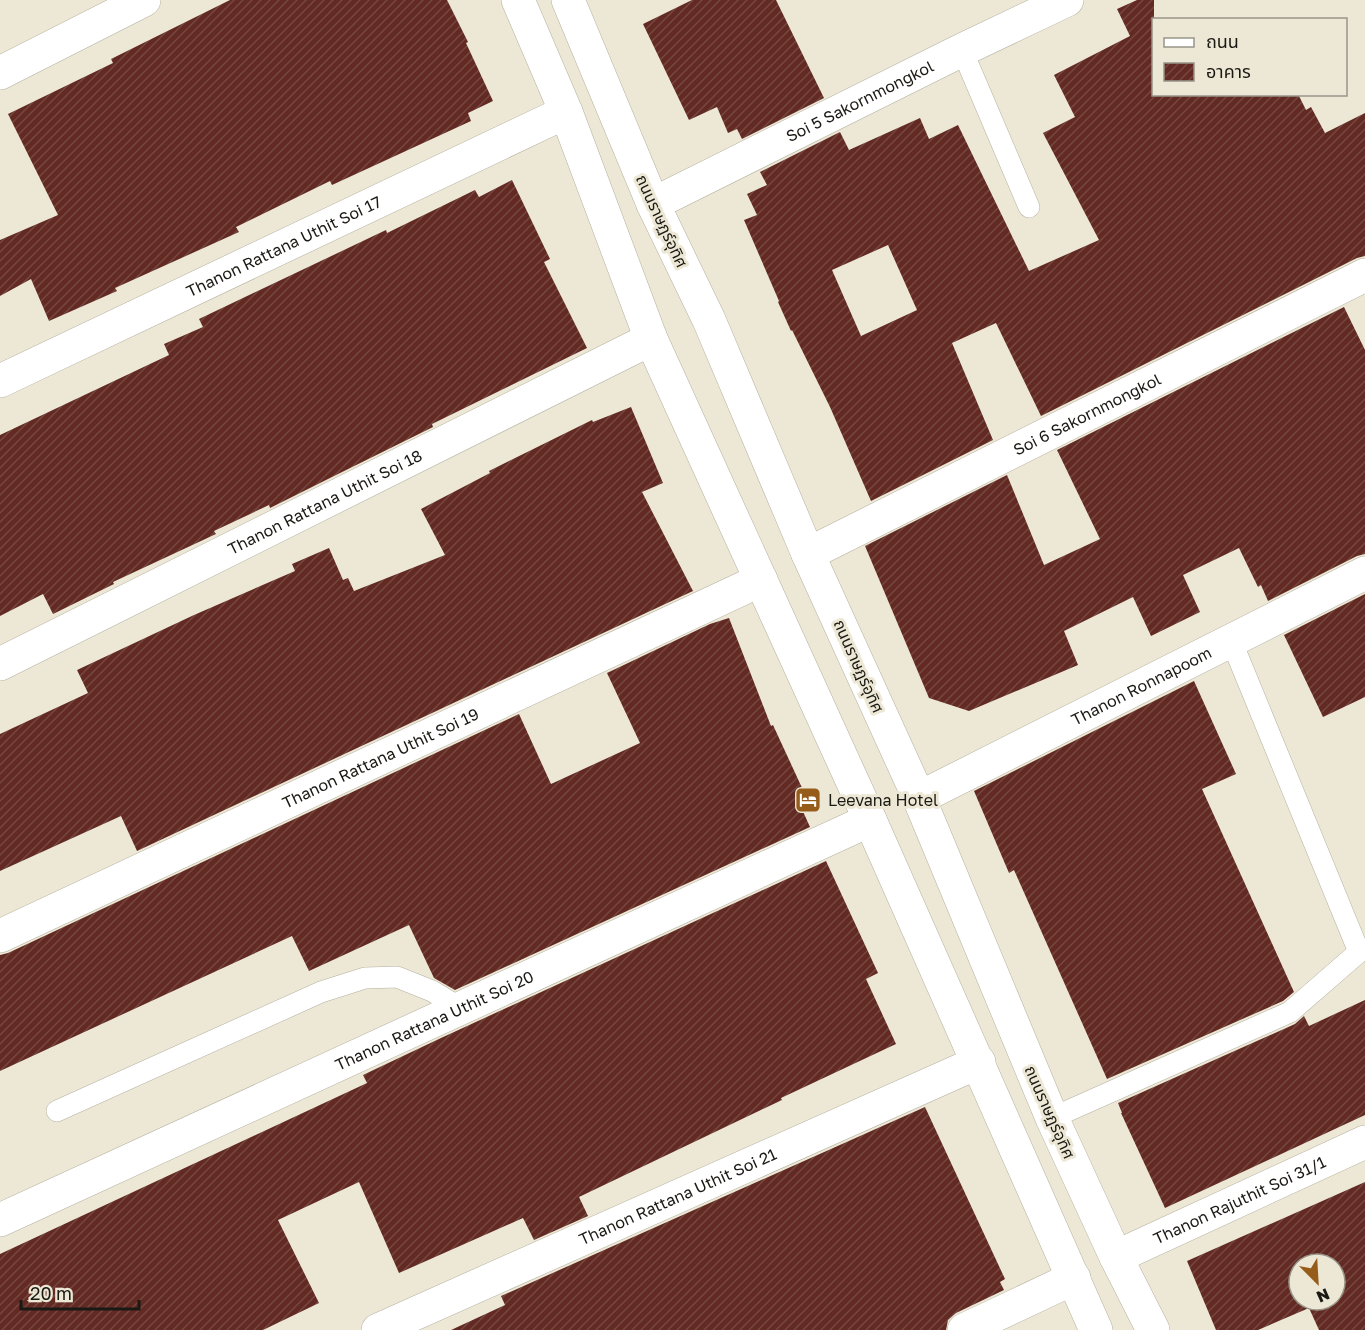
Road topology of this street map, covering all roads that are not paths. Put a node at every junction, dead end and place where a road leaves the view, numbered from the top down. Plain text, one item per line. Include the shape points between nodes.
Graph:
1 (144, 0) edge
2 (518, 0) edge
3 (568, 0) edge
4 (1067, 0) edge
5 (962, 51) junction
6 (0, 73) edge
7 (566, 111) junction
8 (653, 204) junction
9 (1029, 207) dead end
10 (1365, 275) edge
11 (651, 339) junction
12 (0, 381) edge
13 (808, 554) junction
14 (1365, 573) edge
15 (761, 580) junction
16 (1231, 640) junction
17 (0, 664) edge
18 (919, 798) junction
19 (870, 820) junction
20 (0, 936) edge
21 (460, 1008) junction
22 (979, 1062) junction
23 (57, 1111) dead end
24 (1052, 1118) junction
25 (1365, 1142) edge
26 (0, 1220) edge
27 (1116, 1257) junction
28 (1074, 1278) junction
29 (378, 1330) edge
30 (964, 1330) edge
31 (1096, 1330) edge
32 (1153, 1330) edge

1 - 6 street
2 - 7 street
3 - 8 street, ถนนราษฏร์อุทิศ
4 - 5 street, Soi 5 Sakornmongkol
5 - 8 street, Soi 5 Sakornmongkol
5 - 9 lane
7 - 11 street
7 - 12 street, Thanon Rattana Uthit Soi 17
8 - 13 street, ถนนราษฏร์อุทิศ via 709,320
10 - 13 street, Soi 6 Sakornmongkol
11 - 15 street
11 - 17 street, Thanon Rattana Uthit Soi 18
13 - 18 street, ถนนราษฏร์อุทิศ
14 - 16 street, Thanon Ronnapoom
15 - 19 street
15 - 20 street, Thanon Rattana Uthit Soi 19
16 - 18 street, Thanon Ronnapoom
16 - 24 lane via 1359,952 1290,1012
18 - 24 street, ถนนราษฏร์อุทิศ
19 - 21 street, Thanon Rattana Uthit Soi 20
19 - 22 street
21 - 23 lane via 398,976 365,978 321,992
21 - 26 street, Thanon Rattana Uthit Soi 20
22 - 28 street
22 - 29 street, Thanon Rattana Uthit Soi 21
24 - 27 street, ถนนราษฏร์อุทิศ
25 - 27 street, Thanon Rajuthit Soi 31/1
27 - 32 street, ถนนราษฏร์อุทิศ
28 - 30 street
28 - 31 street

